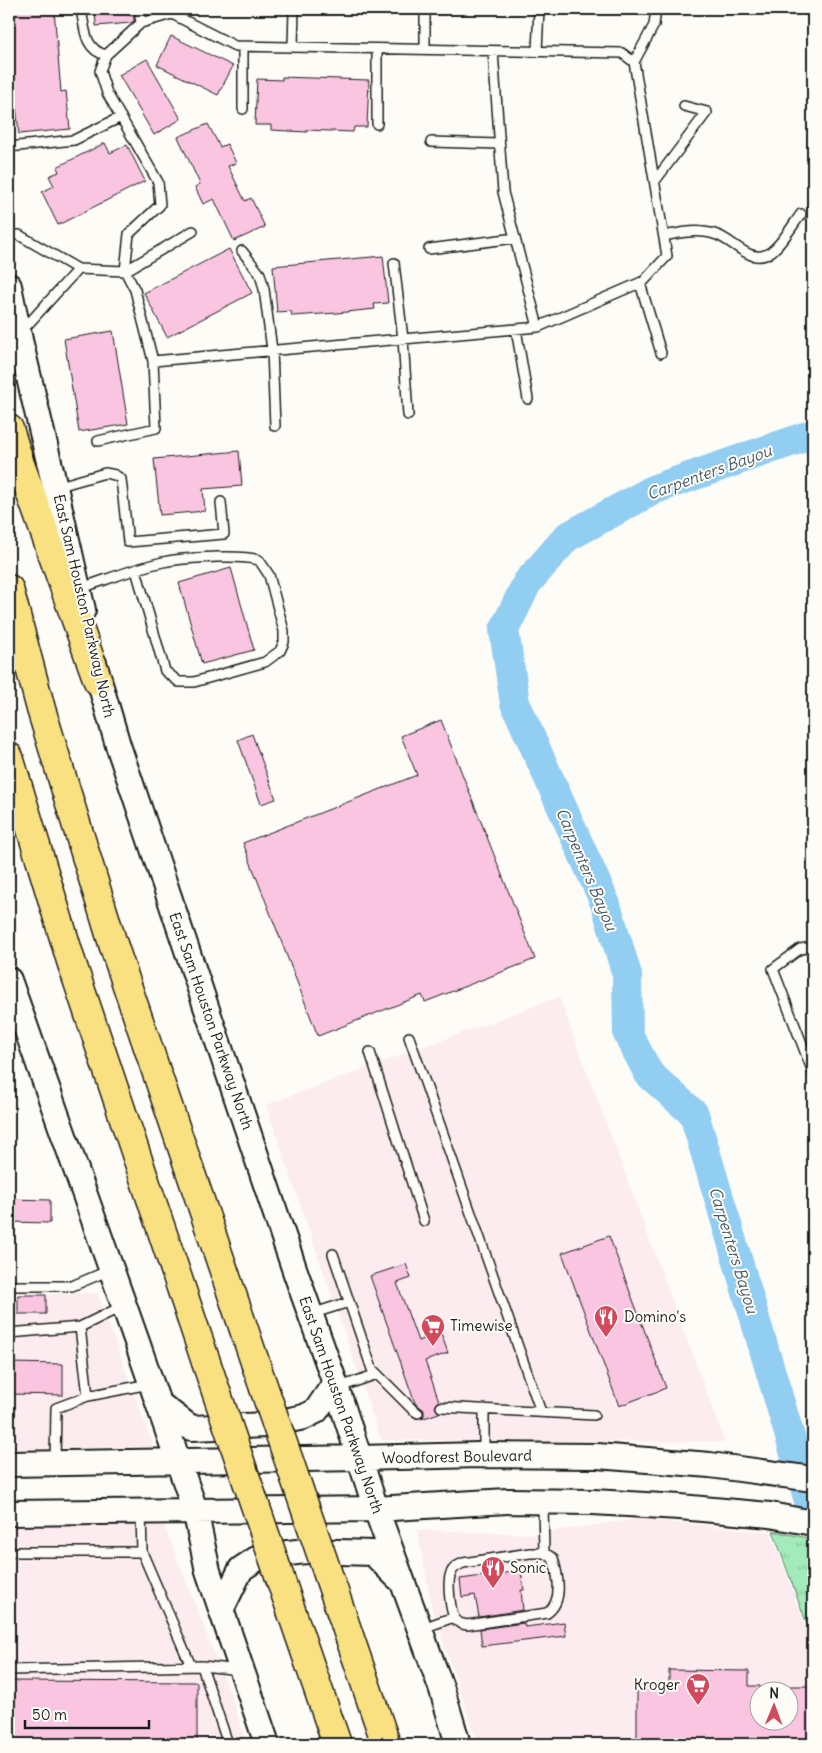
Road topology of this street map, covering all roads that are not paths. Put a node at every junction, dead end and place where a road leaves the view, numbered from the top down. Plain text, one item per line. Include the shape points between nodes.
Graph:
1 (81, 9) edge
2 (139, 9) edge
3 (294, 9) edge
4 (425, 9) edge
5 (539, 9) edge
6 (656, 9) edge
7 (172, 12) edge
8 (141, 23) junction
9 (243, 46) junction
10 (293, 47) junction
11 (377, 49) junction
12 (425, 49) junction
13 (493, 50) junction
14 (537, 51) junction
15 (106, 55) junction
16 (634, 62) junction
17 (684, 106) dead end
18 (243, 109) dead end
19 (120, 117) junction
20 (377, 124) dead end
21 (431, 142) dead end
22 (499, 144) junction
23 (9, 147) edge
24 (654, 181) junction
25 (801, 214) dead end
26 (193, 231) dead end
27 (9, 235) edge
28 (664, 236) junction
29 (515, 238) junction
30 (429, 249) dead end
31 (242, 251) dead end
32 (394, 263) dead end
33 (78, 269) junction
34 (125, 271) junction
35 (640, 283) junction
36 (9, 286) edge
37 (538, 327) junction
38 (516, 329) junction
39 (19, 334) junction
40 (404, 339) junction
41 (272, 350) junction
42 (661, 353) dead end
43 (153, 361) junction
44 (528, 399) dead end
45 (408, 415) dead end
46 (276, 426) dead end
47 (9, 429) edge
48 (98, 441) dead end
49 (56, 487) junction
50 (221, 502) dead end
51 (136, 570) junction
52 (9, 589) edge
53 (78, 589) junction
54 (98, 681) junction
55 (9, 757) edge
56 (813, 947) edge
57 (9, 980) edge
58 (409, 1037) dead end
59 (809, 1051) edge
60 (370, 1052) dead end
61 (813, 1072) edge
62 (424, 1221) dead end
63 (333, 1254) dead end
64 (112, 1270) junction
65 (9, 1286) edge
66 (349, 1302) junction
67 (124, 1306) junction
68 (310, 1314) junction
69 (80, 1327) junction
70 (9, 1333) edge
71 (377, 1374) junction
72 (336, 1385) junction
73 (155, 1394) junction
74 (88, 1396) junction
75 (441, 1407) dead end
76 (484, 1409) junction
77 (541, 1412) junction
78 (418, 1413) dead end
79 (594, 1414) dead end
80 (484, 1455) junction
81 (359, 1458) junction
82 (178, 1461) junction
83 (9, 1464) edge
84 (55, 1464) junction
85 (813, 1479) edge
86 (543, 1502) junction
87 (376, 1509) junction
88 (195, 1510) junction
89 (141, 1511) junction
90 (9, 1513) edge
91 (813, 1523) edge
92 (9, 1552) edge
93 (142, 1552) junction
94 (544, 1553) junction
95 (404, 1583) junction
96 (221, 1610) junction
97 (454, 1617) junction
98 (420, 1629) junction
99 (191, 1666) junction
100 (202, 1666) junction
101 (9, 1670) edge
102 (242, 1670) junction
103 (228, 1744) edge
104 (267, 1744) edge
105 (337, 1744) edge
106 (386, 1744) edge
107 (458, 1744) edge

1 - 15 lane via 89,45 96,53
2 - 8 lane
3 - 10 lane
4 - 12 lane
5 - 14 lane
6 - 16 lane via 654,25
7 - 8 lane
7 - 9 lane via 235,46
8 - 15 lane
9 - 10 lane
9 - 18 lane
10 - 11 lane
11 - 12 lane
11 - 20 lane
12 - 13 lane
13 - 14 lane
13 - 22 lane
14 - 16 lane via 622,52
15 - 19 lane via 100,71 106,93
16 - 24 lane
17 - 24 lane via 707,112
19 - 23 lane via 74,140
19 - 34 lane via 158,182 160,205 129,234
21 - 22 lane
22 - 29 lane via 503,192
24 - 28 lane
25 - 28 lane via 773,250 762,256 750,256 718,235 698,231
26 - 34 lane
27 - 33 lane via 19,235
28 - 35 lane via 667,256
29 - 30 lane
29 - 37 lane
31 - 41 lane via 260,274
32 - 40 lane
33 - 34 lane
33 - 39 lane
34 - 43 lane via 135,290
35 - 37 lane
35 - 42 lane
36 - 39 main road, East Sam Houston Parkway North
37 - 38 lane
38 - 40 lane
38 - 44 lane
39 - 49 main road, East Sam Houston Parkway North
40 - 41 lane
40 - 45 lane
41 - 43 lane
41 - 46 lane
43 - 48 lane via 156,428
47 - 54 highway
49 - 50 lane via 105,473 115,475 121,480 128,542 224,534
49 - 53 main road, East Sam Houston Parkway North
51 - 51 lane via 183,559 246,556 259,560 269,575 284,631 280,651 265,662 194,682 179,682 165,671
51 - 53 lane
52 - 106 highway, bridge via 41,709 110,935
53 - 54 main road, East Sam Houston Parkway North
54 - 68 main road, East Sam Houston Parkway North
55 - 105 highway, bridge via 71,961
56 - 59 lane via 800,949 774,969
57 - 64 main road
58 - 77 lane
59 - 61 lane
60 - 62 lane
63 - 66 lane
64 - 65 lane via 72,1286
64 - 67 main road
66 - 68 lane
66 - 71 lane via 372,1369
67 - 69 lane
67 - 73 main road
68 - 72 main road, East Sam Houston Parkway North
69 - 70 lane
69 - 74 lane
71 - 72 lane
71 - 78 lane
72 - 73 main road via 316,1411 304,1418 266,1425 191,1428
72 - 81 main road, East Sam Houston Parkway North
73 - 74 lane
73 - 82 main road
74 - 84 lane via 56,1408
75 - 76 lane
76 - 77 lane
76 - 80 lane
77 - 79 lane
80 - 81 main road, Woodforest Boulevard
80 - 85 main road, Woodforest Boulevard via 597,1456 710,1465
81 - 82 main road, Woodforest Boulevard
81 - 87 main road, East Sam Houston Parkway North
82 - 84 main road, Woodforest Boulevard
82 - 88 main road
83 - 84 main road, Woodforest Boulevard
86 - 87 main road via 507,1501
86 - 91 main road via 680,1507 770,1515
86 - 94 lane
87 - 88 main road
87 - 95 main road, East Sam Houston Parkway North
88 - 89 main road
88 - 96 main road via 208,1572
89 - 90 main road
89 - 93 lane
92 - 93 lane
93 - 99 lane
94 - 97 lane via 456,1566 449,1578
94 - 97 lane via 553,1558 556,1570 558,1592 553,1609 547,1613 467,1624 461,1624
95 - 96 main road via 373,1553 306,1551 261,1556 241,1569
95 - 98 main road, East Sam Houston Parkway North
96 - 102 main road
97 - 98 lane
98 - 107 main road, East Sam Houston Parkway North
99 - 100 lane
99 - 101 lane
100 - 102 lane
100 - 103 lane
102 - 104 main road

